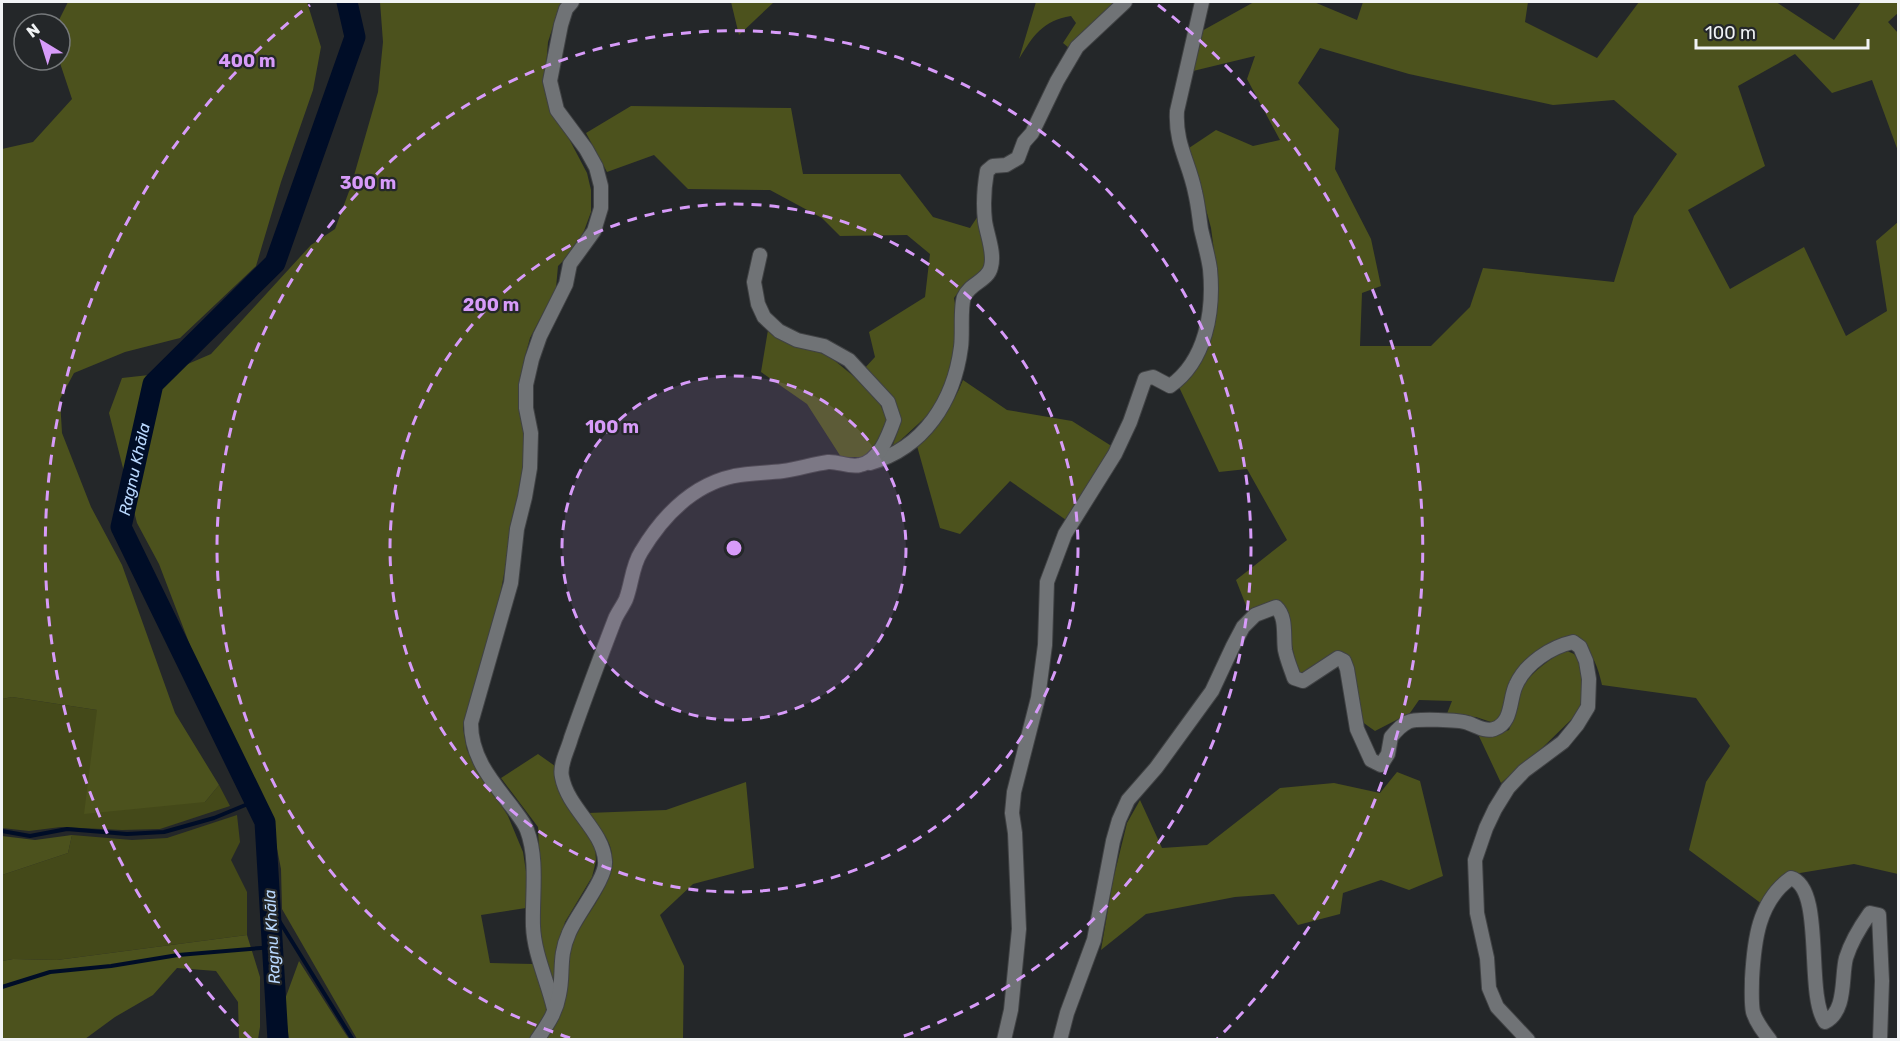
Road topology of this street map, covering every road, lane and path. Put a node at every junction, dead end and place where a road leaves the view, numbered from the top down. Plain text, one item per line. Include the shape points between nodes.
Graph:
1 (572, 2) edge
2 (1125, 2) edge
3 (1202, 2) edge
4 (759, 255) dead end
5 (859, 466) junction
6 (555, 1012) junction
7 (537, 1040) edge
8 (1004, 1040) edge
9 (1060, 1040) edge
10 (1528, 1040) edge
11 (1770, 1040) edge
12 (1880, 1040) edge

1 - 6 street via 558,36 550,81 557,110 596,166 601,208 594,231 570,264 566,284 532,359 526,385 530,468 511,583 471,723 476,755 527,830 536,946
2 - 5 street via 1077,47 1018,158 987,171 984,205 992,267 963,299 958,368 941,412 899,450
3 - 8 street via 1176,127 1195,191 1210,271 1206,329 1202,347 1183,377 1170,386 1153,377 1145,379 1120,444 1065,534 1047,582 1038,698 1012,813 1019,929
4 - 5 street via 754,282 764,317 778,331 824,346 849,360 888,402 894,420 886,441 873,458
5 - 6 street via 830,462 732,477 708,486 673,509 639,555 563,764 561,776 566,788 603,848 606,864 567,938
6 - 7 street
9 - 10 street via 1094,940 1113,841 1128,800 1212,691 1244,627 1255,615 1276,607 1284,622 1286,651 1294,678 1303,681 1338,658 1344,661 1357,729 1371,760 1381,765 1388,753 1390,736 1409,721 1456,721 1485,730 1496,728 1506,720 1515,686 1524,672 1561,645 1573,642 1580,647 1586,661 1588,708 1563,742 1508,788 1494,809 1475,860 1476,913 1487,958 1489,988 1497,1007
11 - 12 street via 1753,1010 1754,952 1758,927 1767,907 1774,893 1791,878 1804,888 1809,906 1817,1000 1825,1022 1831,1019 1841,999 1845,961 1860,927 1870,913 1879,915

